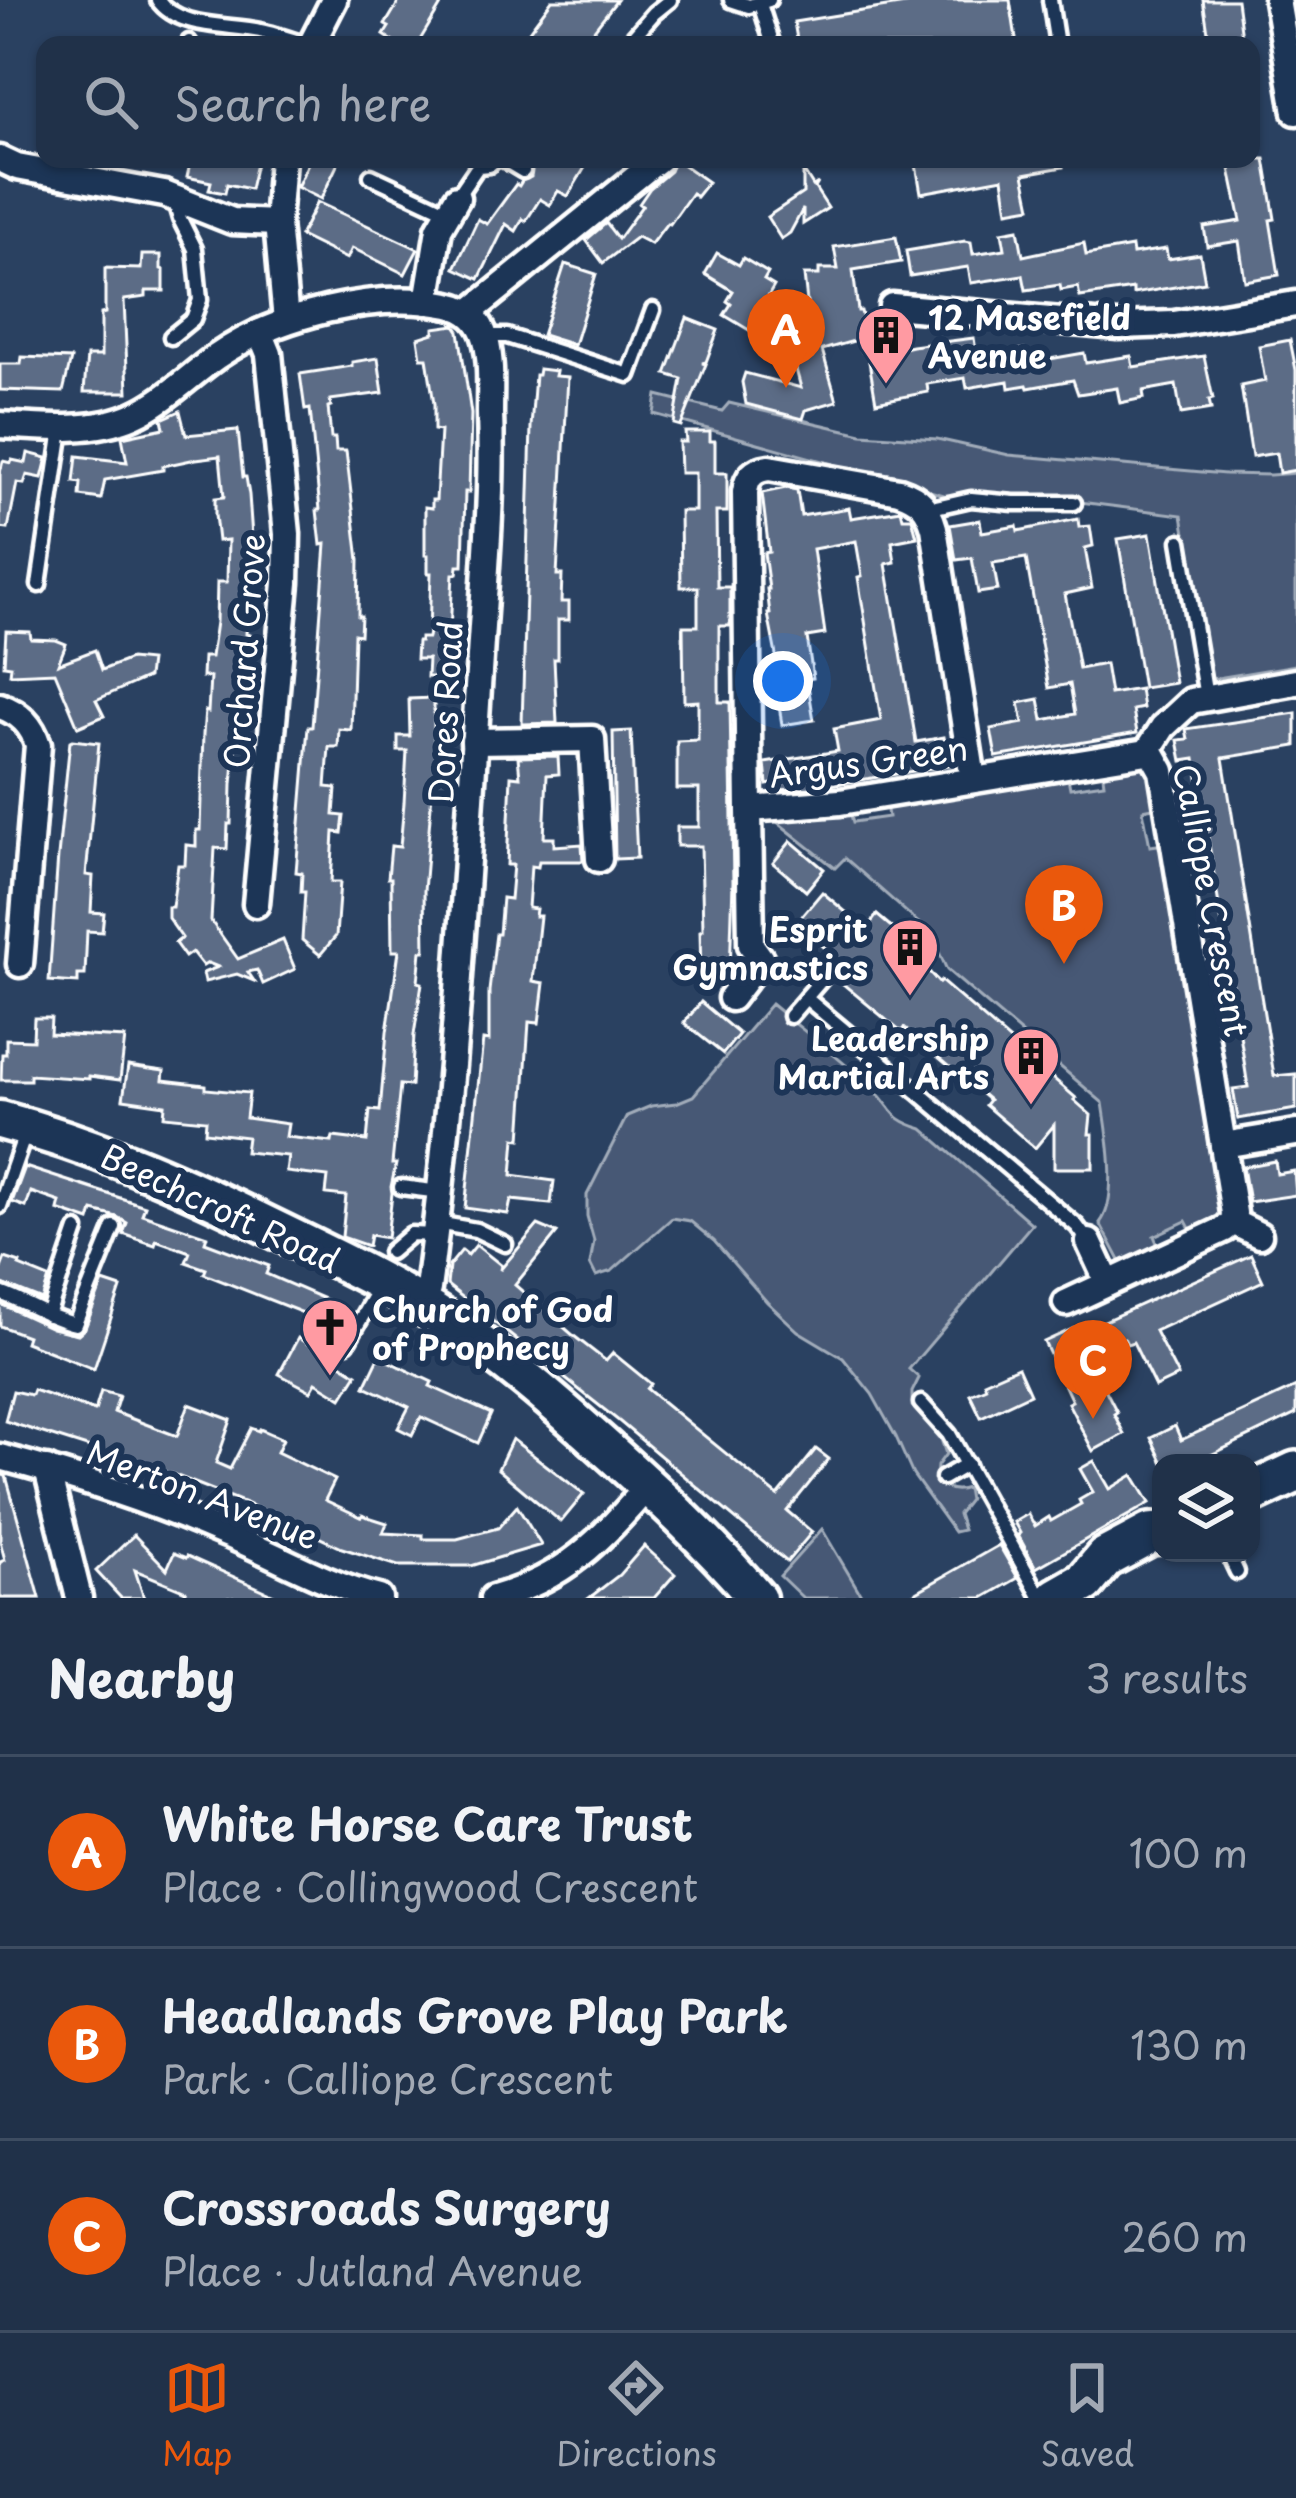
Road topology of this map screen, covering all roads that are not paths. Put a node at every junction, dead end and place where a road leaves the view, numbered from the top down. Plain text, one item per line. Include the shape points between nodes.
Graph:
1 (158, 0) edge
2 (334, 0) edge
3 (670, 0) edge
4 (731, 0) edge
5 (1049, 0) edge
6 (1277, 0) edge
7 (765, 2) edge
8 (278, 36) edge
9 (314, 36) edge
10 (635, 36) edge
11 (771, 36) edge
12 (1056, 36) edge
13 (1296, 112) edge
14 (0, 159) edge
15 (281, 168) edge
16 (477, 168) edge
17 (517, 168) edge
18 (648, 168) edge
19 (523, 171) dead end
20 (371, 176) dead end
21 (174, 198) junction
22 (452, 205) junction
23 (277, 223) junction
24 (427, 302) junction
25 (1296, 304) edge
26 (892, 306) joint
27 (653, 310) dead end
28 (469, 313) junction
29 (286, 321) junction
30 (260, 332) junction
31 (485, 336) junction
32 (171, 337) dead end
33 (869, 346) dead end
34 (0, 425) edge
35 (62, 428) junction
36 (1074, 503) dead end
37 (927, 509) junction
38 (1180, 541) dead end
39 (39, 584) dead end
40 (1296, 682) edge
41 (1206, 697) junction
42 (0, 706) edge
43 (474, 741) junction
44 (1147, 752) junction
45 (974, 779) junction
46 (749, 808) junction
47 (598, 859) dead end
48 (256, 904) dead end
49 (14, 948) edge
50 (761, 959) junction
51 (783, 977) dead end
52 (822, 979) dead end
53 (731, 998) dead end
54 (806, 998) junction
55 (790, 1016) dead end
56 (14, 1124) edge
57 (1296, 1133) edge
58 (1223, 1145) junction
59 (401, 1186) dead end
60 (440, 1192) junction
61 (0, 1207) edge
62 (1233, 1222) junction
63 (114, 1227) dead end
64 (436, 1229) junction
65 (77, 1230) dead end
66 (1259, 1235) dead end
67 (1089, 1242) joint
68 (505, 1244) dead end
69 (385, 1268) junction
70 (1108, 1283) junction
71 (0, 1293) edge
72 (1066, 1303) dead end
73 (422, 1305) junction
74 (48, 1315) junction
75 (347, 1343) dead end
76 (921, 1403) dead end
77 (0, 1457) edge
78 (967, 1465) junction
79 (47, 1469) junction
80 (1296, 1472) edge
81 (943, 1478) dead end
82 (648, 1486) junction
83 (1260, 1489) edge
84 (1152, 1534) edge
85 (1153, 1562) edge
86 (1233, 1562) edge
87 (1238, 1572) dead end
88 (1071, 1590) edge
89 (79, 1598) edge
90 (379, 1598) edge
91 (493, 1598) edge
92 (757, 1598) edge
93 (1041, 1598) edge

1 - 8 lane via 183,17
2 - 9 street
3 - 10 lane
4 - 7 lane
5 - 12 lane
6 - 13 street
7 - 11 lane
14 - 21 street
15 - 23 street
16 - 22 lane
17 - 19 lane
18 - 28 street
20 - 22 lane
21 - 23 street via 232,221
21 - 32 lane via 195,249 200,299 193,319
22 - 24 street via 435,244
23 - 29 street
24 - 28 street
24 - 29 street
25 - 26 street via 1118,326
26 - 33 lane via 889,326
27 - 31 lane via 629,375
28 - 31 street
29 - 30 street
30 - 35 street via 133,416
30 - 48 street, Orchard Grove via 269,354 287,534
31 - 43 street, Dores Road via 491,440
34 - 35 street
35 - 39 lane
36 - 37 lane via 971,499
37 - 45 street
37 - 46 street via 899,491 780,469 760,469 747,482
38 - 41 lane
40 - 41 street, Calliope Crescent
41 - 44 street, Calliope Crescent via 1177,712
42 - 49 street via 27,722 38,745
43 - 47 street via 592,739
43 - 60 street, Dores Road
44 - 45 street, Argus Green
44 - 58 street, Calliope Crescent via 1162,771
45 - 46 street, Argus Green
46 - 50 street, Argus Green via 751,945
50 - 51 street
50 - 53 street
52 - 54 lane
54 - 55 lane
54 - 67 lane
56 - 61 lane
56 - 69 main road, Beechcroft Road via 101,1150
57 - 58 street
58 - 62 street, Calliope Crescent
59 - 60 lane
60 - 64 street, Dores Road
62 - 66 street
62 - 70 street
63 - 74 lane via 77,1322
64 - 68 lane via 476,1230
64 - 69 lane via 411,1234
64 - 73 street, Dores Road
65 - 74 lane
67 - 70 street
69 - 73 main road, Beechcroft Road
69 - 75 lane
70 - 72 street
71 - 74 lane
73 - 82 main road, Beechcroft Road via 515,1371
76 - 78 lane
77 - 79 street, Merton Avenue
78 - 81 lane
78 - 93 lane
79 - 89 street
79 - 90 street, Merton Avenue
80 - 83 main road
82 - 91 street via 582,1556
82 - 92 main road, Beechcroft Road
84 - 88 main road via 1105,1558
85 - 88 main road via 1120,1580
86 - 87 lane

